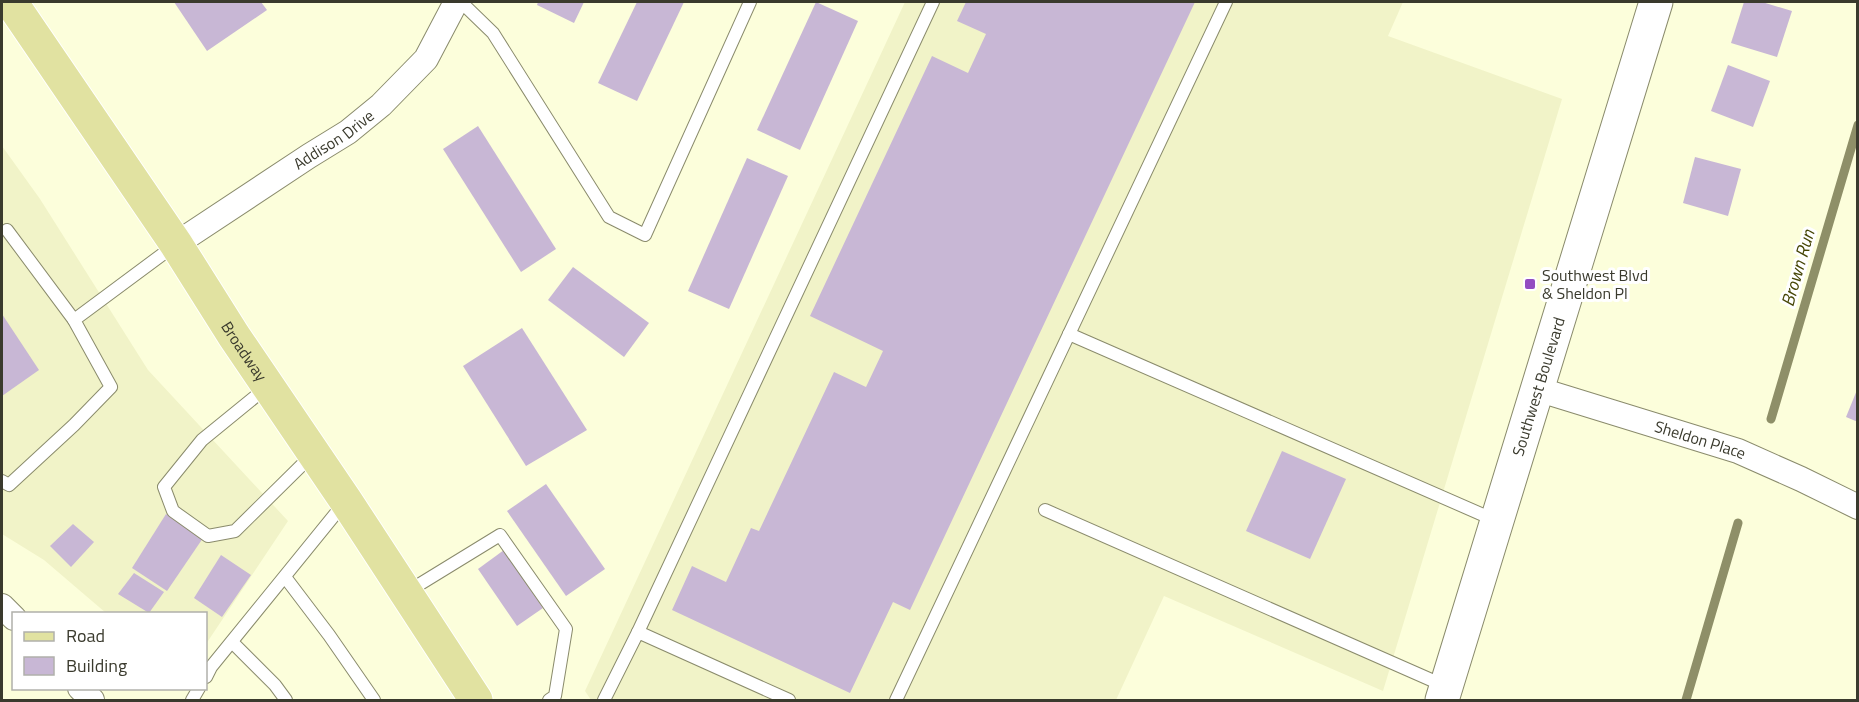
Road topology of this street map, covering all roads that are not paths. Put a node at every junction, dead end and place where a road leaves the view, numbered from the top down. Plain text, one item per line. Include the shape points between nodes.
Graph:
1 (11, 2) edge
2 (456, 2) edge
3 (461, 2) edge
4 (750, 2) edge
5 (933, 2) edge
6 (1226, 2) edge
7 (1656, 2) edge
8 (8, 230) dead end
9 (176, 244) junction
10 (74, 320) junction
11 (1069, 334) junction
12 (268, 386) junction
13 (1537, 389) junction
14 (314, 454) junction
15 (2, 481) edge
16 (346, 501) junction
17 (1857, 507) edge
18 (1045, 510) dead end
19 (1497, 521) junction
20 (285, 577) junction
21 (406, 593) junction
22 (638, 632) junction
23 (232, 642) junction
24 (207, 676) edge
25 (1444, 694) edge
26 (286, 700) edge
27 (374, 700) edge
28 (476, 700) edge
29 (549, 700) edge
30 (603, 700) edge
31 (789, 700) edge
32 (896, 700) edge

1 - 9 main road, Broadway
2 - 9 street, Addison Drive via 426,58 381,105 348,132
3 - 4 lane via 494,33 609,217 645,234
5 - 22 lane
6 - 11 lane
7 - 13 street, Southwest Boulevard
8 - 10 lane
9 - 10 lane
9 - 12 main road, Broadway
10 - 15 lane via 111,387 9,485
11 - 19 lane
11 - 32 lane
12 - 14 main road, Broadway
12 - 14 lane via 202,440 164,487 173,511 208,536 235,531
13 - 17 street, Sheldon Place via 1738,451
13 - 19 street, Southwest Boulevard
14 - 16 main road, Broadway
16 - 20 lane
16 - 21 main road, Broadway
18 - 25 lane
19 - 25 street, Southwest Boulevard
20 - 23 lane
20 - 27 lane
21 - 28 main road, Broadway
21 - 29 lane via 500,535 566,629 555,696
22 - 30 lane
22 - 31 lane
23 - 24 lane
23 - 26 lane

